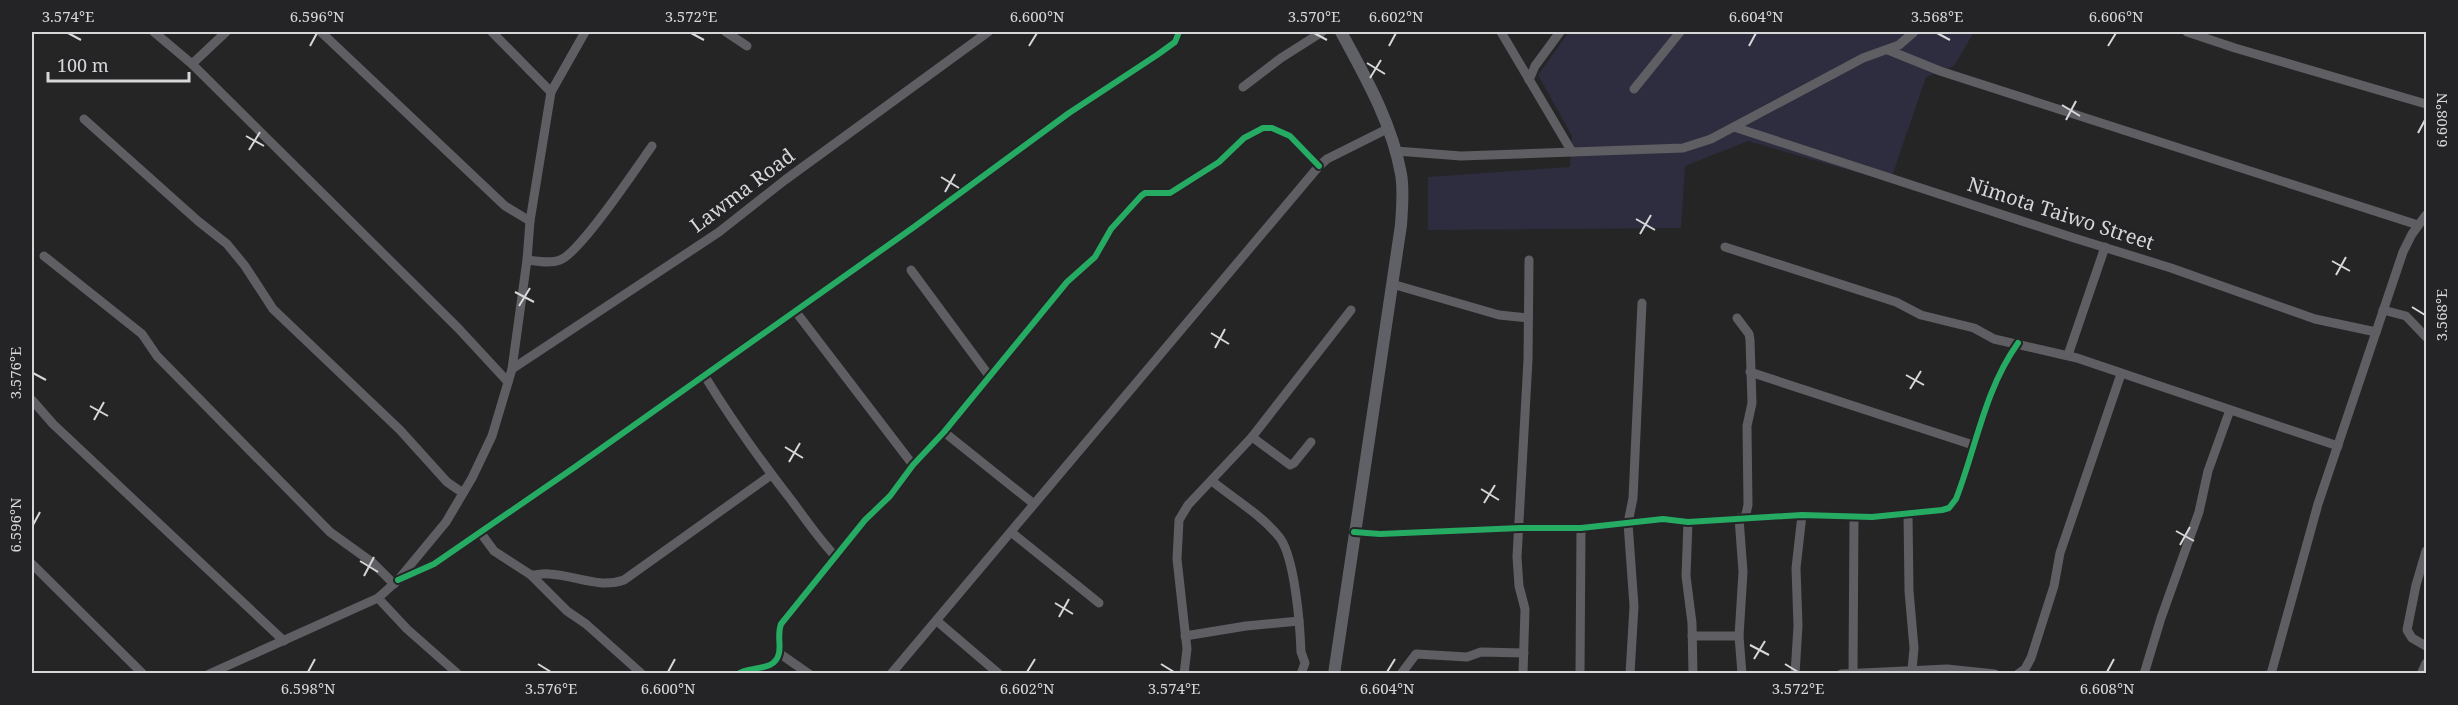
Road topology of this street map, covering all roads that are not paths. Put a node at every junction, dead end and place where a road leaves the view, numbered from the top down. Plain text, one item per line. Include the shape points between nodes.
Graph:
1 (154, 32) edge
2 (226, 32) edge
3 (321, 32) edge
4 (492, 32) edge
5 (585, 32) edge
6 (726, 32) edge
7 (988, 32) edge
8 (1179, 32) edge
9 (1322, 32) edge
10 (1341, 32) edge
11 (1501, 32) edge
12 (1560, 32) edge
13 (1680, 32) edge
14 (1914, 32) edge
15 (2187, 32) edge
16 (747, 46) dead end
17 (1888, 50) junction
18 (192, 64) junction
19 (1529, 80) junction
20 (1243, 87) dead end
21 (1634, 89) dead end
22 (551, 92) junction
23 (2427, 104) edge
24 (84, 119) dead end
25 (1734, 127) junction
26 (1389, 128) junction
27 (652, 146) dead end
28 (1396, 151) junction
29 (1572, 152) junction
30 (1319, 166) junction
31 (2427, 215) edge
32 (530, 220) junction
33 (2418, 225) junction
34 (1725, 247) dead end
35 (2105, 247) junction
36 (44, 256) dead end
37 (527, 260) junction
38 (1529, 260) dead end
39 (911, 270) dead end
40 (1392, 284) junction
41 (1642, 303) dead end
42 (1351, 310) dead end
43 (2384, 310) junction
44 (796, 312) junction
45 (1528, 318) junction
46 (1737, 318) dead end
47 (2376, 332) junction
48 (2427, 337) edge
49 (2018, 343) junction
50 (2068, 356) junction
51 (512, 369) junction
52 (1750, 372) junction
53 (2121, 374) junction
54 (704, 375) junction
55 (990, 377) junction
56 (508, 382) junction
57 (32, 400) edge
58 (2230, 410) junction
59 (944, 432) junction
60 (1252, 437) junction
61 (1311, 442) dead end
62 (1973, 445) junction
63 (2338, 446) junction
64 (913, 465) junction
65 (771, 475) junction
66 (1212, 481) junction
67 (463, 493) junction
68 (1034, 504) junction
69 (1802, 514) junction
70 (1908, 514) junction
71 (1854, 517) junction
72 (1742, 518) junction
73 (1688, 522) junction
74 (1628, 523) junction
75 (1520, 528) junction
76 (1581, 528) junction
77 (480, 532) junction
78 (1011, 532) junction
79 (1354, 532) junction
80 (424, 549) junction
81 (2427, 551) edge
82 (835, 556) junction
83 (32, 564) edge
84 (434, 564) junction
85 (531, 575) junction
86 (396, 582) junction
87 (378, 598) junction
88 (1099, 603) dead end
89 (937, 621) junction
90 (1299, 621) junction
91 (1185, 636) junction
92 (1692, 636) junction
93 (1739, 636) junction
94 (284, 641) junction
95 (2427, 646) edge
96 (779, 652) junction
97 (1524, 653) junction
98 (2427, 663) edge
99 (1912, 670) junction
100 (1853, 672) edge
101 (1892, 672) edge
102 (143, 674) edge
103 (209, 674) edge
104 (458, 674) edge
105 (642, 674) edge
106 (738, 674) edge
107 (809, 674) edge
108 (891, 674) edge
109 (999, 674) edge
110 (1184, 674) edge
111 (1301, 674) edge
112 (1334, 674) edge
113 (1401, 674) edge
114 (1523, 674) edge
115 (1580, 674) edge
116 (1630, 674) edge
117 (1693, 674) edge
118 (1742, 674) edge
119 (1795, 674) edge
120 (1840, 674) edge
121 (1995, 674) edge
122 (2018, 674) edge
123 (2144, 674) edge
124 (2271, 674) edge
125 (2421, 674) edge

1 - 18 street
2 - 18 street
3 - 32 street via 505,206
4 - 22 street
5 - 22 street
6 - 16 street
7 - 51 street, Lawma Road via 719,232
8 - 44 street via 1175,42 1158,55 1069,113
9 - 20 street
10 - 26 main road
11 - 19 street
12 - 19 street
13 - 21 street
14 - 17 street
15 - 23 street
17 - 25 street via 1863,58
17 - 33 street via 1940,71
18 - 56 street
19 - 29 street
22 - 32 street
24 - 67 street via 218,236 245,266 273,309 400,430 447,482
25 - 29 street via 1683,148
25 - 35 street, Nimota Taiwo Street
26 - 28 main road
26 - 30 street
27 - 37 street via 596,223 565,257 556,261
28 - 29 street via 1461,156
28 - 40 main road via 1402,191 1401,225
30 - 55 street via 1290,136 1263,128 1170,193 1145,193
30 - 68 street
31 - 33 street
32 - 37 street
33 - 43 street via 2403,252
34 - 49 street via 1896,302 1921,315 1974,328 1994,339
35 - 47 street, Nimota Taiwo Street via 2315,319
35 - 50 street
36 - 86 street via 142,334 157,356 330,532
37 - 51 street
38 - 45 street
39 - 55 street
40 - 45 street via 1499,315
40 - 79 main road
41 - 74 street via 1634,498
42 - 60 street
43 - 47 street
43 - 48 street via 2406,316
44 - 54 street
44 - 64 street
45 - 75 street
46 - 52 street via 1749,334
47 - 63 street
49 - 50 street
49 - 62 street via 2002,365
50 - 53 street
51 - 56 street
52 - 62 street
52 - 72 street via 1748,505
53 - 58 street
53 - 122 street via 2060,553 2054,586 2031,658
54 - 65 street
54 - 77 street
55 - 59 street
56 - 67 street via 492,436
57 - 94 street
58 - 63 street
58 - 123 street
59 - 64 street
59 - 68 street
60 - 61 street via 1290,465
60 - 66 street
62 - 70 street via 1951,506
63 - 124 street
64 - 82 street
65 - 82 street
65 - 85 street via 624,580 585,581 550,574
66 - 90 street via 1280,538 1289,559
66 - 91 street via 1179,520 1177,559
67 - 80 street
68 - 78 street
69 - 71 street
69 - 72 street
69 - 119 street via 1796,568
70 - 71 street
70 - 99 street
71 - 100 street
72 - 73 street
72 - 93 street
73 - 74 street via 1663,519
73 - 92 street via 1686,576
74 - 76 street
74 - 116 street via 1634,606
75 - 76 street
75 - 79 street
75 - 97 street
76 - 115 street
77 - 84 street
77 - 85 street via 494,552
78 - 88 street
78 - 89 street
79 - 112 main road
80 - 84 street
80 - 86 street
81 - 95 street via 2407,630 2412,638
82 - 96 street via 780,624
83 - 102 street
84 - 86 street
85 - 105 street
86 - 87 street
87 - 94 street
87 - 104 street
89 - 108 street
89 - 109 street
90 - 91 street
90 - 111 street via 1305,663
91 - 110 street
92 - 93 street
92 - 117 street
93 - 118 street
94 - 103 street
96 - 106 street via 765,668 744,669
96 - 107 street
97 - 113 street via 1481,652 1467,657 1416,654
97 - 114 street
98 - 125 street
99 - 101 street
99 - 121 street
100 - 101 street
100 - 120 street

